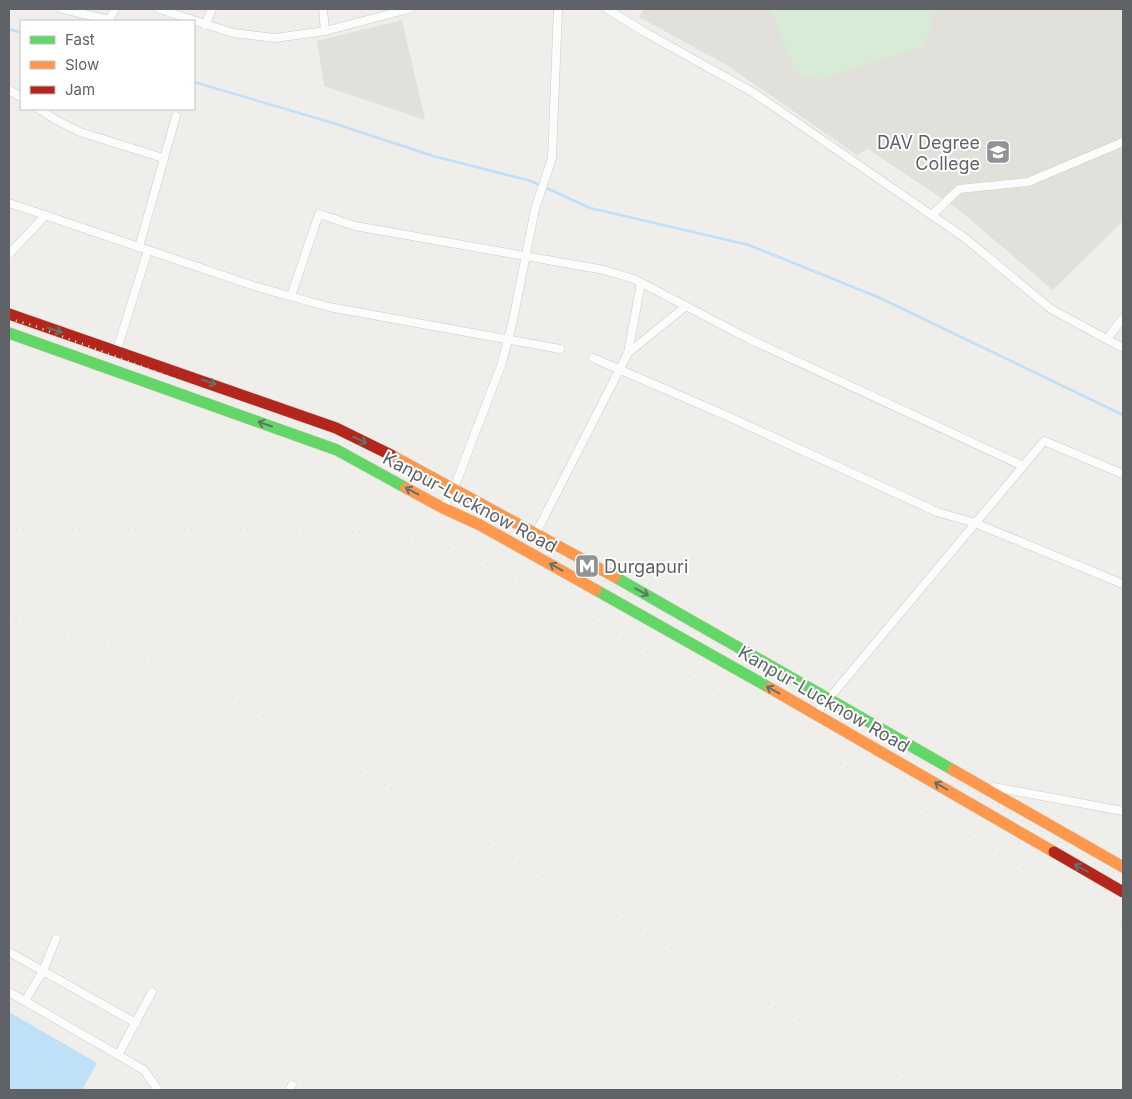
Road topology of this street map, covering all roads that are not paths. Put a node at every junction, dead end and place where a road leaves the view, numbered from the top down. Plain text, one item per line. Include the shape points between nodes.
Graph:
1 (64, 9) edge
2 (115, 9) edge
3 (159, 9) edge
4 (212, 9) edge
5 (323, 9) edge
6 (409, 9) edge
7 (558, 9) edge
8 (612, 10) edge
9 (191, 20) edge
10 (195, 22) edge
11 (205, 25) junction
12 (325, 31) junction
13 (9, 90) edge
14 (20, 96) edge
15 (41, 110) edge
16 (176, 116) dead end
17 (1123, 142) edge
18 (163, 158) junction
19 (9, 203) edge
20 (932, 215) junction
21 (45, 216) junction
22 (143, 249) junction
23 (9, 254) edge
24 (526, 257) junction
25 (641, 283) junction
26 (291, 296) junction
27 (686, 306) junction
28 (9, 314) edge
29 (1123, 318) edge
30 (9, 333) edge
31 (1107, 339) junction
32 (508, 340) junction
33 (1123, 348) edge
34 (560, 349) dead end
35 (117, 350) junction
36 (628, 353) junction
37 (593, 358) dead end
38 (620, 370) junction
39 (1023, 466) junction
40 (1123, 474) edge
41 (454, 488) junction
42 (443, 508) junction
43 (975, 523) junction
44 (536, 534) junction
45 (1123, 584) edge
46 (829, 698) junction
47 (816, 714) junction
48 (991, 791) junction
49 (1123, 811) edge
50 (1072, 838) junction
51 (1060, 856) junction
52 (1123, 867) edge
53 (1123, 892) edge
54 (56, 939) dead end
55 (9, 952) edge
56 (43, 971) junction
57 (9, 992) edge
58 (152, 992) dead end
59 (25, 1001) junction
60 (136, 1023) junction
61 (118, 1055) junction
62 (154, 1088) edge

1 - 2 street via 109,20
3 - 9 street
4 - 11 street
5 - 12 street
6 - 12 street
7 - 24 street via 552,158 535,209
8 - 20 street via 754,93
10 - 11 street
11 - 12 street via 233,33 275,38
13 - 14 street
15 - 18 street via 80,132
16 - 18 street
17 - 20 street via 1028,182 959,189
18 - 22 street
19 - 21 street
20 - 31 street via 1051,309
21 - 22 street
21 - 23 street
22 - 26 street
22 - 35 street
24 - 25 street via 604,270
24 - 26 street via 355,226 319,214
24 - 32 street
25 - 27 street
25 - 36 street
26 - 32 street via 329,307
27 - 36 street
27 - 39 street via 747,338
28 -> 35 main road, Kanpur-Lucknow Road
29 - 31 street
42 -> 30 main road, Kanpur-Lucknow Road via 337,450
31 - 33 street
32 - 34 street
32 - 41 street
35 -> 41 main road, Kanpur-Lucknow Road via 336,428
36 - 38 street
37 - 38 street
38 - 43 street via 937,512
38 - 44 street
39 - 40 street via 1044,441
39 - 43 street
41 - 42 street
41 - 44 main road, Kanpur-Lucknow Road
47 -> 42 main road, Kanpur-Lucknow Road via 489,530
43 - 45 street
43 - 46 street
44 -> 46 main road, Kanpur-Lucknow Road
46 - 47 street
46 - 48 main road, Kanpur-Lucknow Road
51 -> 47 main road, Kanpur-Lucknow Road
48 - 49 street via 994,787
48 - 50 main road, Kanpur-Lucknow Road
50 - 51 main road
50 - 52 main road, Kanpur-Lucknow Road
53 -> 51 main road, Kanpur-Lucknow Road
54 - 56 street
55 - 56 street
56 - 59 street
56 - 60 street
57 - 59 street
58 - 60 street
59 - 61 street
60 - 61 street
61 - 62 street via 144,1070

